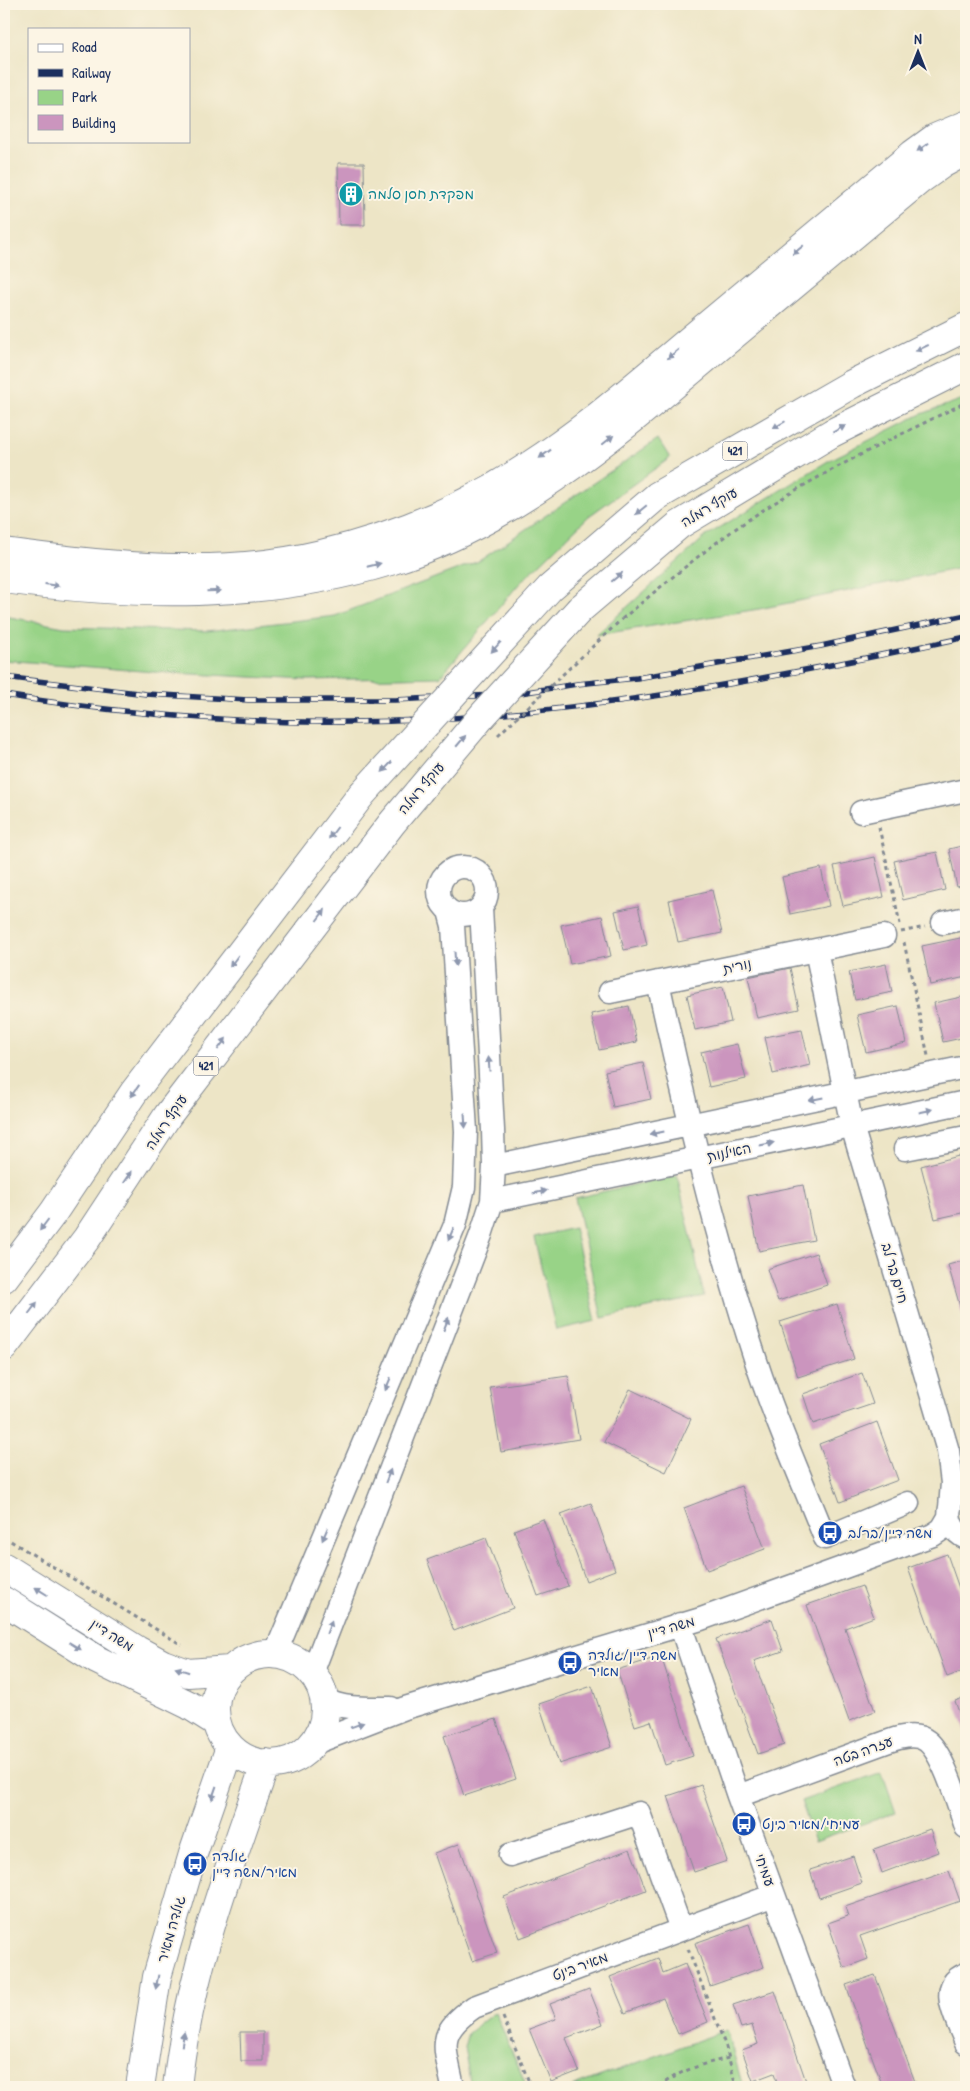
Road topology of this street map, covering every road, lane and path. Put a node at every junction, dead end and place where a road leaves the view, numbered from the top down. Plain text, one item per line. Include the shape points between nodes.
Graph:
1 (966, 125) edge
2 (966, 151) edge
3 (966, 327) edge
4 (966, 366) edge
5 (966, 402) edge
6 (4, 552) edge
7 (4, 579) edge
8 (493, 740) dead end
9 (966, 790) edge
10 (860, 812) dead end
11 (481, 908) junction
12 (450, 911) junction
13 (966, 918) edge
14 (943, 923) joint
15 (884, 936) joint
16 (816, 950) junction
17 (658, 982) junction
18 (610, 992) dead end
19 (966, 1067) edge
20 (845, 1093) junction
21 (966, 1102) edge
22 (689, 1126) junction
23 (852, 1126) junction
24 (966, 1137) edge
25 (905, 1149) dead end
26 (699, 1158) junction
27 (494, 1166) junction
28 (492, 1201) junction
29 (4, 1278) edge
30 (4, 1347) edge
31 (948, 1451) junction
32 (966, 1476) edge
33 (966, 1491) edge
34 (908, 1503) dead end
35 (956, 1524) edge
36 (4, 1537) edge
37 (4, 1568) edge
38 (4, 1601) edge
39 (680, 1624) junction
40 (188, 1649) dead end
41 (275, 1654) junction
42 (230, 1670) junction
43 (312, 1673) junction
44 (324, 1699) junction
45 (405, 1708) junction
46 (216, 1722) junction
47 (312, 1744) junction
48 (230, 1747) junction
49 (266, 1764) junction
50 (738, 1796) junction
51 (966, 1827) edge
52 (510, 1856) dead end
53 (774, 1895) junction
54 (681, 1930) junction
55 (966, 1974) edge
56 (495, 1998) junction
57 (966, 2043) edge
58 (729, 2058) junction
59 (673, 2076) junction
60 (140, 2087) edge
61 (177, 2087) edge
62 (453, 2087) edge
63 (531, 2087) edge
64 (659, 2087) edge
65 (678, 2087) edge
66 (736, 2087) edge
67 (844, 2087) edge

1 -> 6 main road via 934,138 913,154 597,417 527,467 458,506 381,538 319,555 245,565 166,567 81,562
7 -> 2 main road via 69,588 156,593 238,590 316,580 372,566 463,532 534,493 605,443 921,179
3 -> 29 main road, 421, bridge via 852,384 658,496 550,588 362,794 134,1092 53,1213
30 -> 4 main road, עוקף רמלה / 421, bridge via 87,1238 168,1115 419,791 580,609 679,524 832,433
5 - 8 path, bridge via 832,471 748,520 622,619
9 - 10 street
11 - 12 street via 466,915
11 - 12 street via 488,894 487,886 479,873 465,867 450,871 440,883 440,899
27 -> 11 street
12 -> 41 street via 466,1131 464,1187 455,1224
13 - 14 street
14 - 15 path
15 - 16 street, נורית
16 - 17 street, נורית
16 - 20 street
17 - 18 street, נורית
17 - 22 street
19 - 20 street
20 -> 22 street
20 - 23 street, חיים בר לב
23 -> 21 street, האילנות
22 - 26 street
22 -> 27 street
26 -> 23 street, האילנות
23 - 31 street, חיים בר לב
24 - 25 street
28 -> 26 street, האילנות
26 - 34 street via 758,1367 824,1538
27 - 28 street
43 -> 28 street
31 - 32 street, חיים בר לב
31 - 35 street, חיים בר לב
33 - 35 street, משה דיין via 958,1495
35 - 39 street, משה דיין via 933,1535
36 - 40 path
42 -> 37 main road, משה דיין via 188,1673 164,1664
38 -> 46 main road, משה דיין via 97,1660 189,1705
39 - 45 street, משה דיין
39 - 50 street, עמיחי
41 - 42 main road via 259,1654
41 - 43 main road via 301,1663
42 - 46 main road via 216,1695
43 - 44 main road
44 - 45 street, משה דיין via 349,1706
44 - 47 main road via 325,1715 321,1730
47 -> 45 street, משה דיין
46 - 48 main road
47 - 49 main road via 299,1756
48 - 49 main road via 241,1756
48 -> 60 main road, גולדה מאיר via 193,1854 157,1977
61 -> 49 main road via 192,1987
50 - 51 street, עזרה בטה via 889,1741 913,1737 927,1741 942,1763
50 - 53 street, עמיחי
52 - 54 street via 639,1813
53 - 54 street, מאיר בינט
53 - 67 street, עמיחי
54 - 56 street, מאיר בינט
54 - 58 path
55 - 57 street via 956,1978 949,1987 949,1998
56 - 62 street, מאיר בינט via 474,2007 449,2029 444,2046
56 - 63 path
58 - 59 path via 696,2065
58 - 66 path
59 - 64 path
59 - 65 path

